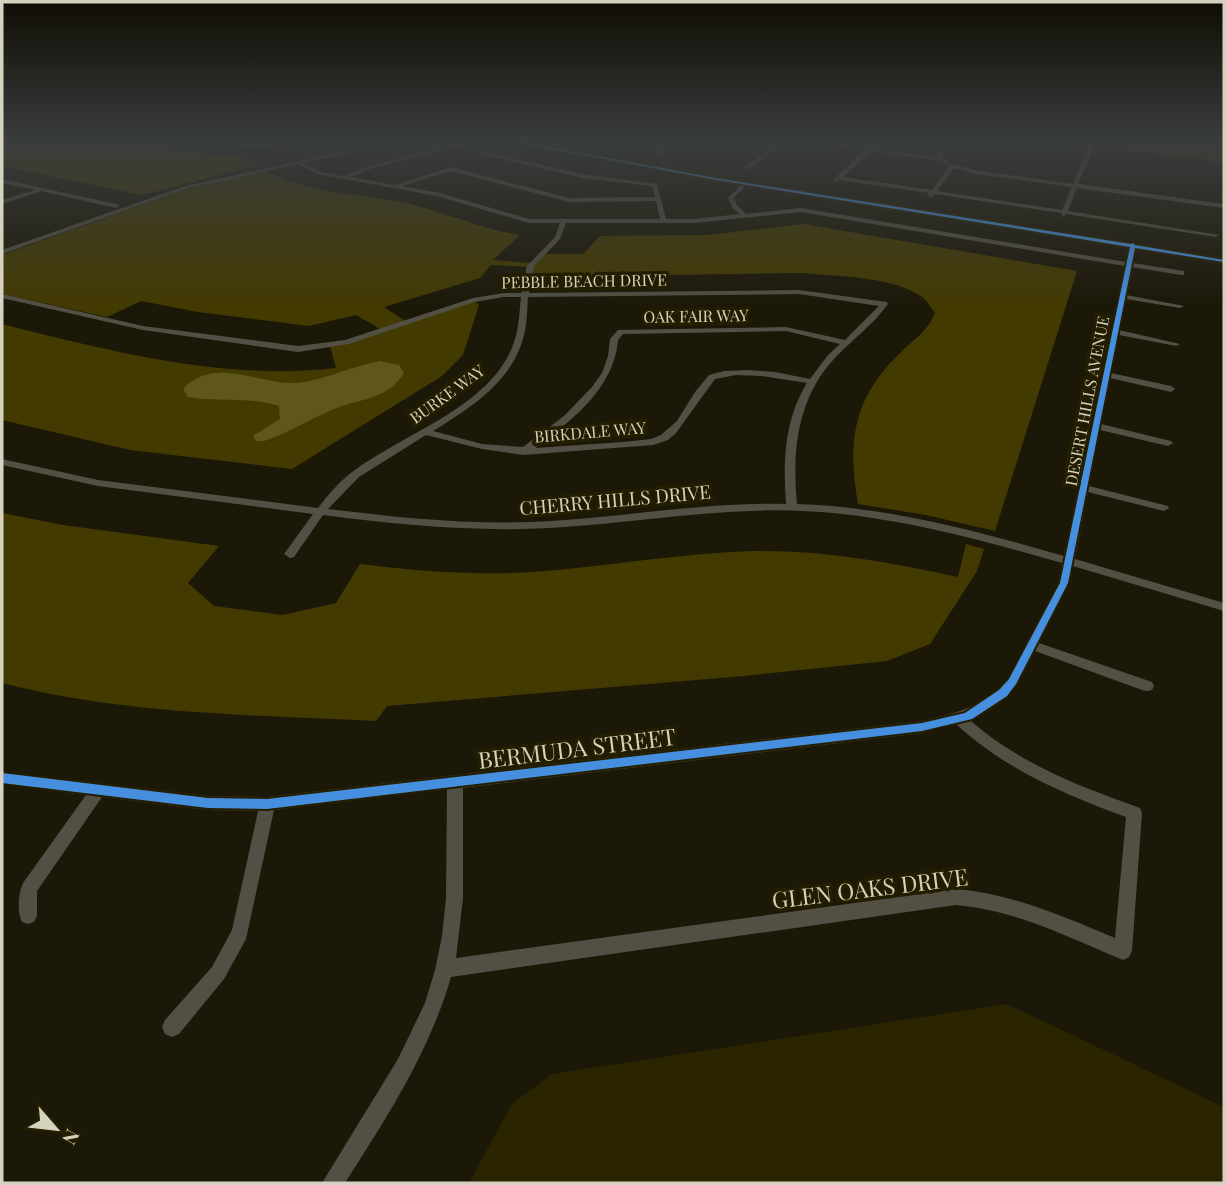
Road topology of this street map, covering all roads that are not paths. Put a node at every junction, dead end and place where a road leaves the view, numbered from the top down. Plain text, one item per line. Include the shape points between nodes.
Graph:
1 (20, 196) edge
2 (70, 196) edge
3 (151, 196) edge
4 (156, 196) edge
5 (447, 196) edge
6 (555, 196) edge
7 (733, 196) edge
8 (830, 196) edge
9 (947, 196) edge
10 (1071, 196) edge
11 (1152, 196) edge
12 (659, 199) joint
13 (2, 202) edge
14 (116, 206) junction
15 (1224, 206) edge
16 (96, 213) junction
17 (1064, 214) junction
18 (105, 215) junction
19 (745, 216) junction
20 (664, 222) junction
21 (563, 223) junction
22 (1216, 235) dead end
23 (19, 241) junction
24 (28, 243) junction
25 (1133, 244) junction
26 (2, 247) edge
27 (2, 252) edge
28 (1224, 258) edge
29 (1128, 264) junction
30 (1181, 273) dead end
31 (525, 295) junction
32 (2, 296) edge
33 (1122, 296) junction
34 (1180, 306) dead end
35 (1115, 332) junction
36 (847, 343) junction
37 (1176, 344) dead end
38 (1106, 375) junction
39 (812, 382) junction
40 (1171, 389) dead end
41 (1096, 426) junction
42 (424, 431) junction
43 (1168, 443) dead end
44 (523, 453) junction
45 (2, 462) edge
46 (1083, 488) junction
47 (792, 508) junction
48 (1164, 508) dead end
49 (321, 511) junction
50 (290, 554) dead end
51 (1068, 563) junction
52 (1224, 607) edge
53 (1032, 645) junction
54 (1147, 686) dead end
55 (960, 719) junction
56 (2, 778) edge
57 (454, 782) junction
58 (97, 790) junction
59 (267, 804) junction
60 (27, 916) dead end
61 (445, 969) junction
62 (172, 1027) dead end
63 (332, 1183) edge

1 - 13 street
2 - 14 street
3 - 14 street
4 - 18 street
5 - 21 street via 519,219
6 - 12 street
7 - 19 street via 733,206
8 - 25 street
9 - 17 street
10 - 17 street
11 - 15 street
12 - 20 street
14 - 16 street
16 - 18 street
16 - 23 street
17 - 22 street
18 - 24 street
19 - 20 street
19 - 29 street via 801,210
20 - 21 street
21 - 31 street, BURKE WAY via 560,236 531,267
23 - 24 street
23 - 26 street
24 - 27 street
25 - 28 street
25 - 29 street, DESERT HILLS AVENUE
29 - 30 street
29 - 33 street, DESERT HILLS AVENUE
31 - 32 street, PEBBLE BEACH DRIVE via 484,298 346,342 298,349 143,328
31 - 36 street, PEBBLE BEACH DRIVE via 806,292 884,304
31 - 42 street, BURKE WAY via 519,340 503,370 468,402
33 - 34 street
33 - 35 street, DESERT HILLS AVENUE
35 - 37 street
35 - 38 street, DESERT HILLS AVENUE
36 - 39 street
36 - 44 street, OAK FAIR WAY via 786,329 621,332 614,339 613,360 604,376 572,415
38 - 40 street
38 - 41 street, DESERT HILLS AVENUE
39 - 44 street, BIRKDALE WAY via 775,375 722,374 706,382 667,439
39 - 47 street via 790,436
41 - 43 street
41 - 46 street, DESERT HILLS AVENUE
42 - 44 street, BIRKDALE WAY via 464,445
42 - 49 street, BURKE WAY via 358,473
45 - 49 street, CHERRY HILLS DRIVE via 126,487
46 - 48 street
46 - 51 street, DESERT HILLS AVENUE
47 - 49 street, CHERRY HILLS DRIVE via 699,509 484,526
47 - 51 street, CHERRY HILLS DRIVE via 921,523
49 - 50 street, BURKE WAY
51 - 52 street, CHERRY HILLS DRIVE
51 - 53 street, BERMUDA STREET via 1064,583
53 - 54 street
53 - 55 street, BERMUDA STREET via 1003,693
55 - 57 street, BERMUDA STREET
55 - 61 street, GLEN OAKS DRIVE via 1016,764 1134,813 1123,951 1026,909 956,897
56 - 58 street, BERMUDA STREET
57 - 59 street, BERMUDA STREET
57 - 61 street via 454,906
58 - 59 street, BERMUDA STREET via 208,803
58 - 60 street via 29,889
59 - 62 street via 240,933 218,973
61 - 63 street via 421,1038

